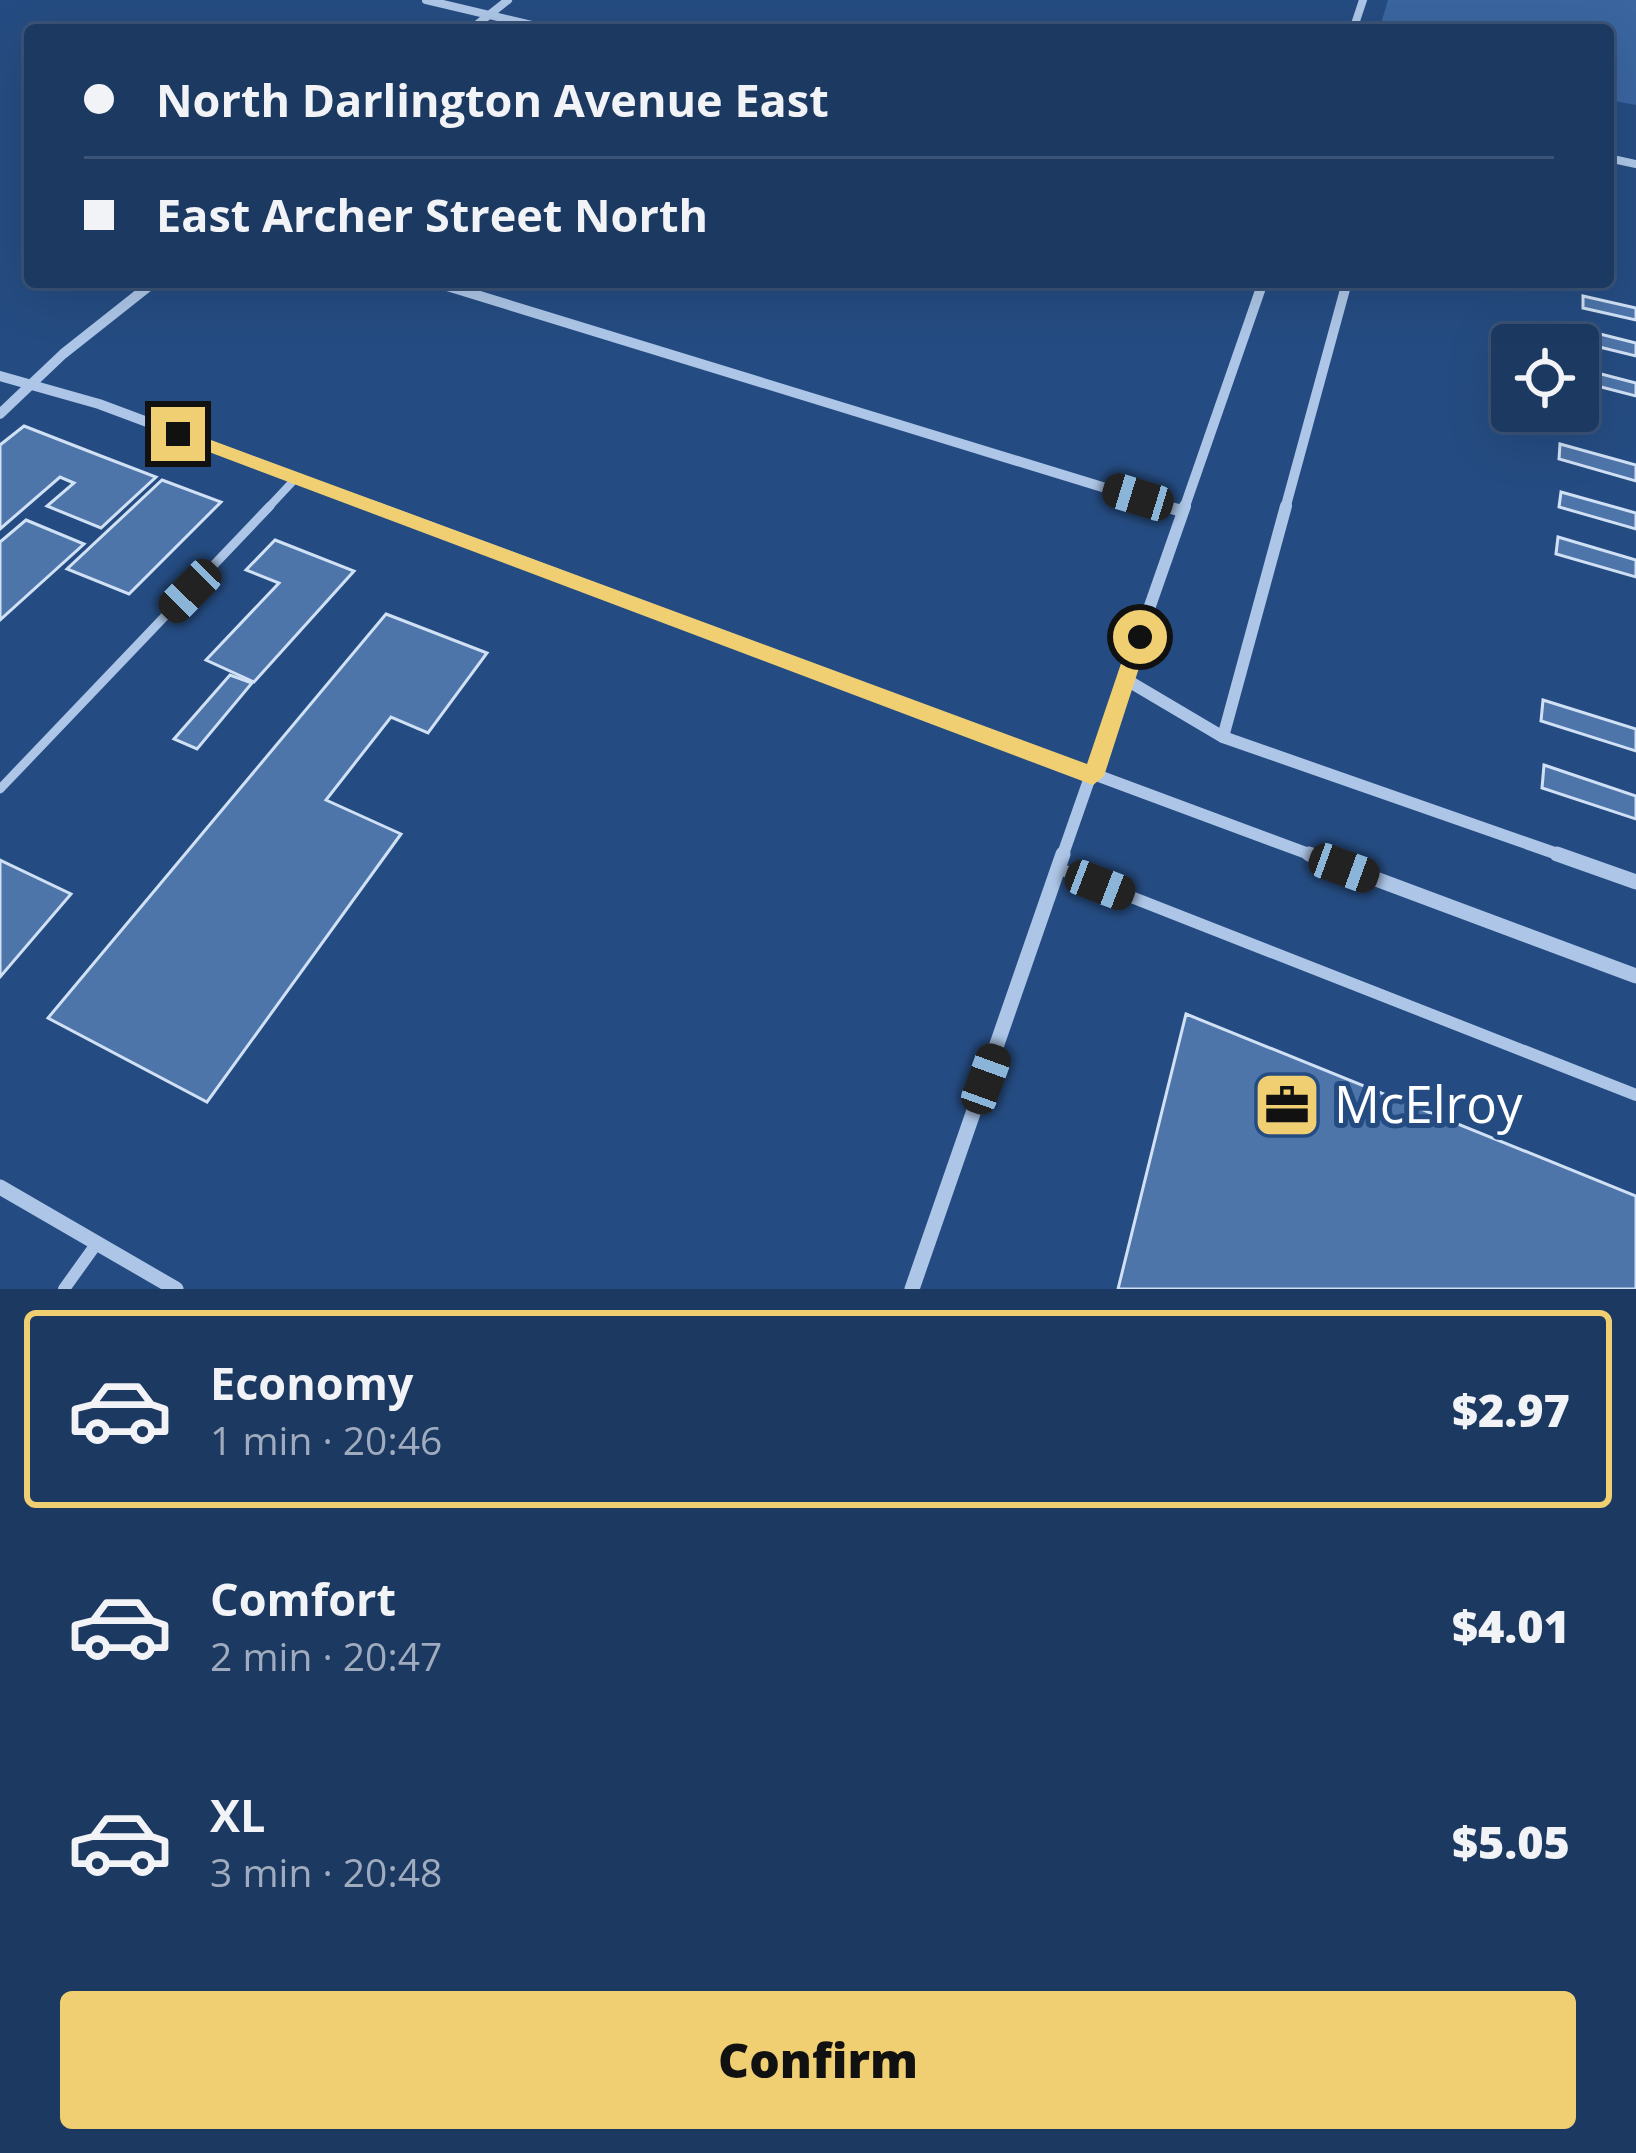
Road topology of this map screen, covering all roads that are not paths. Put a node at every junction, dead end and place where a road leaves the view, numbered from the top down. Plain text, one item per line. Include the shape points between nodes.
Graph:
1 (426, 0) edge
2 (508, 0) edge
3 (489, 15) junction
4 (478, 24) edge
5 (527, 24) edge
6 (147, 288) edge
7 (454, 288) edge
8 (1262, 288) edge
9 (1345, 288) edge
10 (0, 376) edge
11 (31, 386) junction
12 (0, 414) edge
13 (296, 478) junction
14 (1182, 511) junction
15 (1126, 679) junction
16 (1223, 737) junction
17 (1093, 776) junction
18 (0, 789) edge
19 (1060, 869) junction
20 (1636, 882) edge
21 (1636, 976) edge
22 (1636, 1095) edge
23 (0, 1187) edge
24 (97, 1244) junction
25 (64, 1289) edge
26 (176, 1289) edge
27 (912, 1289) edge

1 - 3 street
2 - 3 street
3 - 4 street
3 - 5 street
6 - 11 street
7 - 14 street
8 - 14 street
9 - 16 street
10 - 11 street
11 - 12 street
11 - 13 street
13 - 17 street
13 - 18 lane
14 - 15 street
15 - 16 street
15 - 17 street
16 - 20 street
17 - 19 street
17 - 21 street
19 - 22 lane
19 - 27 street
23 - 24 street
24 - 25 lane
24 - 26 street

